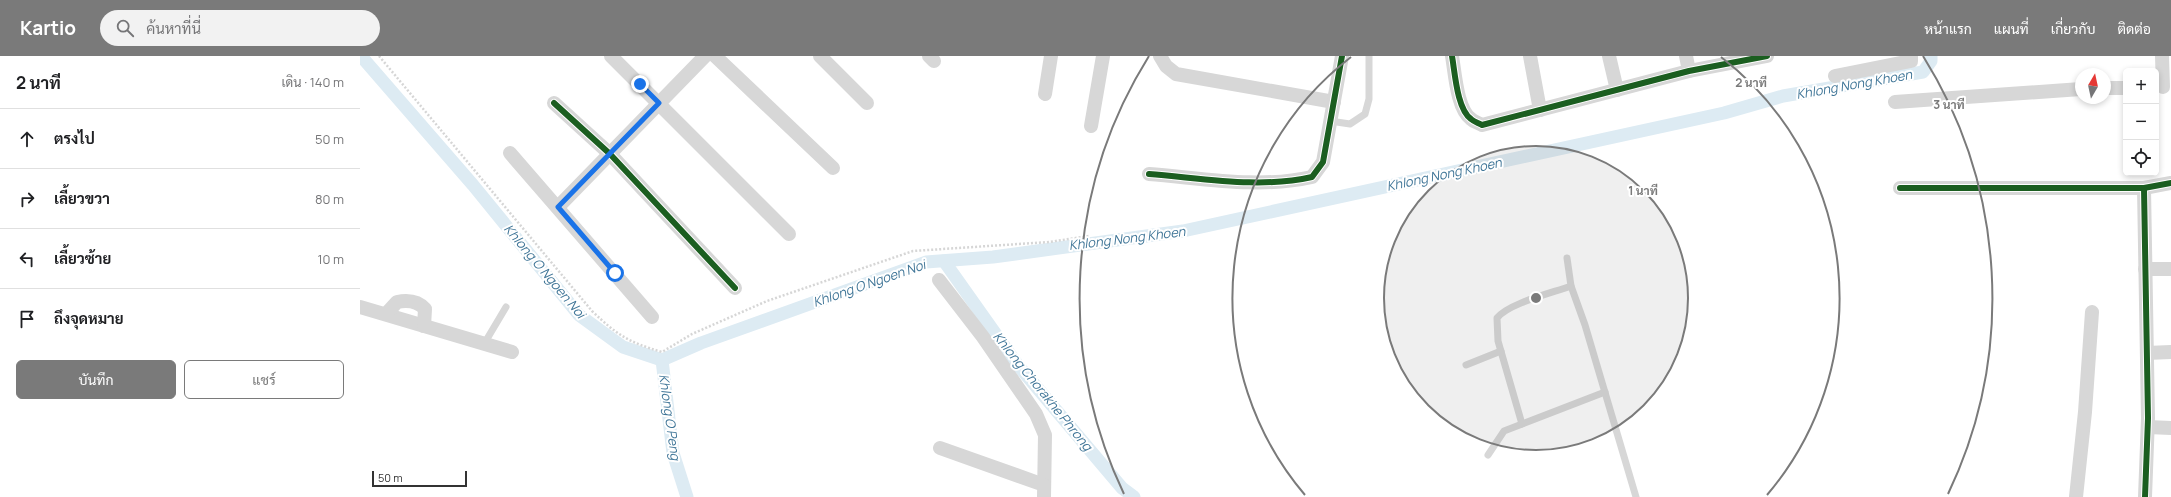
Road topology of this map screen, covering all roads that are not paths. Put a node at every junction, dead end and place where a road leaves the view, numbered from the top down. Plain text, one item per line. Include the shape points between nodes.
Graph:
1 (611, 56) edge
2 (705, 56) edge
3 (715, 56) edge
4 (820, 56) edge
5 (1051, 56) edge
6 (1103, 56) edge
7 (1160, 56) edge
8 (1342, 56) edge
9 (1369, 56) edge
10 (1452, 56) edge
11 (1530, 56) edge
12 (1609, 56) edge
13 (1686, 56) edge
14 (1911, 56) edge
15 (2162, 56) edge
16 (1760, 57) edge
17 (1689, 71) junction
18 (1835, 76) dead end
19 (2163, 87) edge
20 (2111, 88) edge
21 (2123, 88) edge
22 (2075, 89) edge
23 (1617, 90) junction
24 (1045, 94) dead end
25 (1334, 102) junction
26 (1895, 102) dead end
27 (554, 103) dead end
28 (659, 103) junction
29 (867, 103) dead end
30 (1540, 110) junction
31 (1330, 121) junction
32 (1091, 126) dead end
33 (510, 153) dead end
34 (610, 154) junction
35 (833, 168) dead end
36 (1149, 174) dead end
37 (2171, 183) edge
38 (1900, 188) dead end
39 (2144, 188) junction
40 (558, 207) junction
41 (789, 234) dead end
42 (1567, 258) dead end
43 (2145, 269) junction
44 (2171, 269) edge
45 (939, 280) dead end
46 (1571, 286) junction
47 (735, 288) dead end
48 (360, 307) edge
49 (506, 307) dead end
50 (2092, 312) dead end
51 (386, 314) junction
52 (652, 317) dead end
53 (424, 326) junction
54 (484, 344) junction
55 (1501, 351) junction
56 (512, 352) dead end
57 (2171, 352) edge
58 (2147, 353) junction
59 (1466, 365) dead end
60 (1605, 392) junction
61 (1522, 424) junction
62 (2148, 427) junction
63 (2171, 428) edge
64 (940, 448) dead end
65 (1488, 455) dead end
66 (1044, 491) edge
67 (1636, 497) edge
68 (2076, 497) edge
69 (2146, 497) edge

1 - 28 street
2 - 28 street
3 - 35 street
4 - 29 street
5 - 24 street
6 - 32 street
7 - 25 street via 1166,66 1176,74
8 - 25 street
9 - 31 lane via 1369,99 1365,114 1350,124
10 - 30 street via 1460,100 1464,111 1471,119 1482,124
11 - 30 street
12 - 23 street
13 - 17 street
14 - 18 street via 1910,61
15 - 19 street
16 - 17 street
17 - 23 street
20 - 21 street
22 - 26 street
23 - 30 street
25 - 31 street
27 - 34 street
28 - 34 street
28 - 41 street
31 - 36 street via 1323,162 1312,177 1279,182
33 - 40 street
34 - 40 street
34 - 47 street
37 - 39 street
38 - 39 street
39 - 43 street
40 - 52 street
42 - 46 lane
43 - 44 street
43 - 58 street
45 - 66 street via 983,337 1036,414 1045,435
46 - 55 lane via 1500,313 1496,326
46 - 60 lane
48 - 51 street
49 - 54 lane
50 - 68 street
51 - 53 street
51 - 53 street via 397,302 420,304 425,309
53 - 54 street
54 - 56 street
55 - 59 lane
55 - 61 lane
57 - 58 street
58 - 62 street
60 - 61 lane
60 - 67 lane
61 - 65 lane via 1504,431
62 - 63 street
62 - 69 street
64 - 66 street

